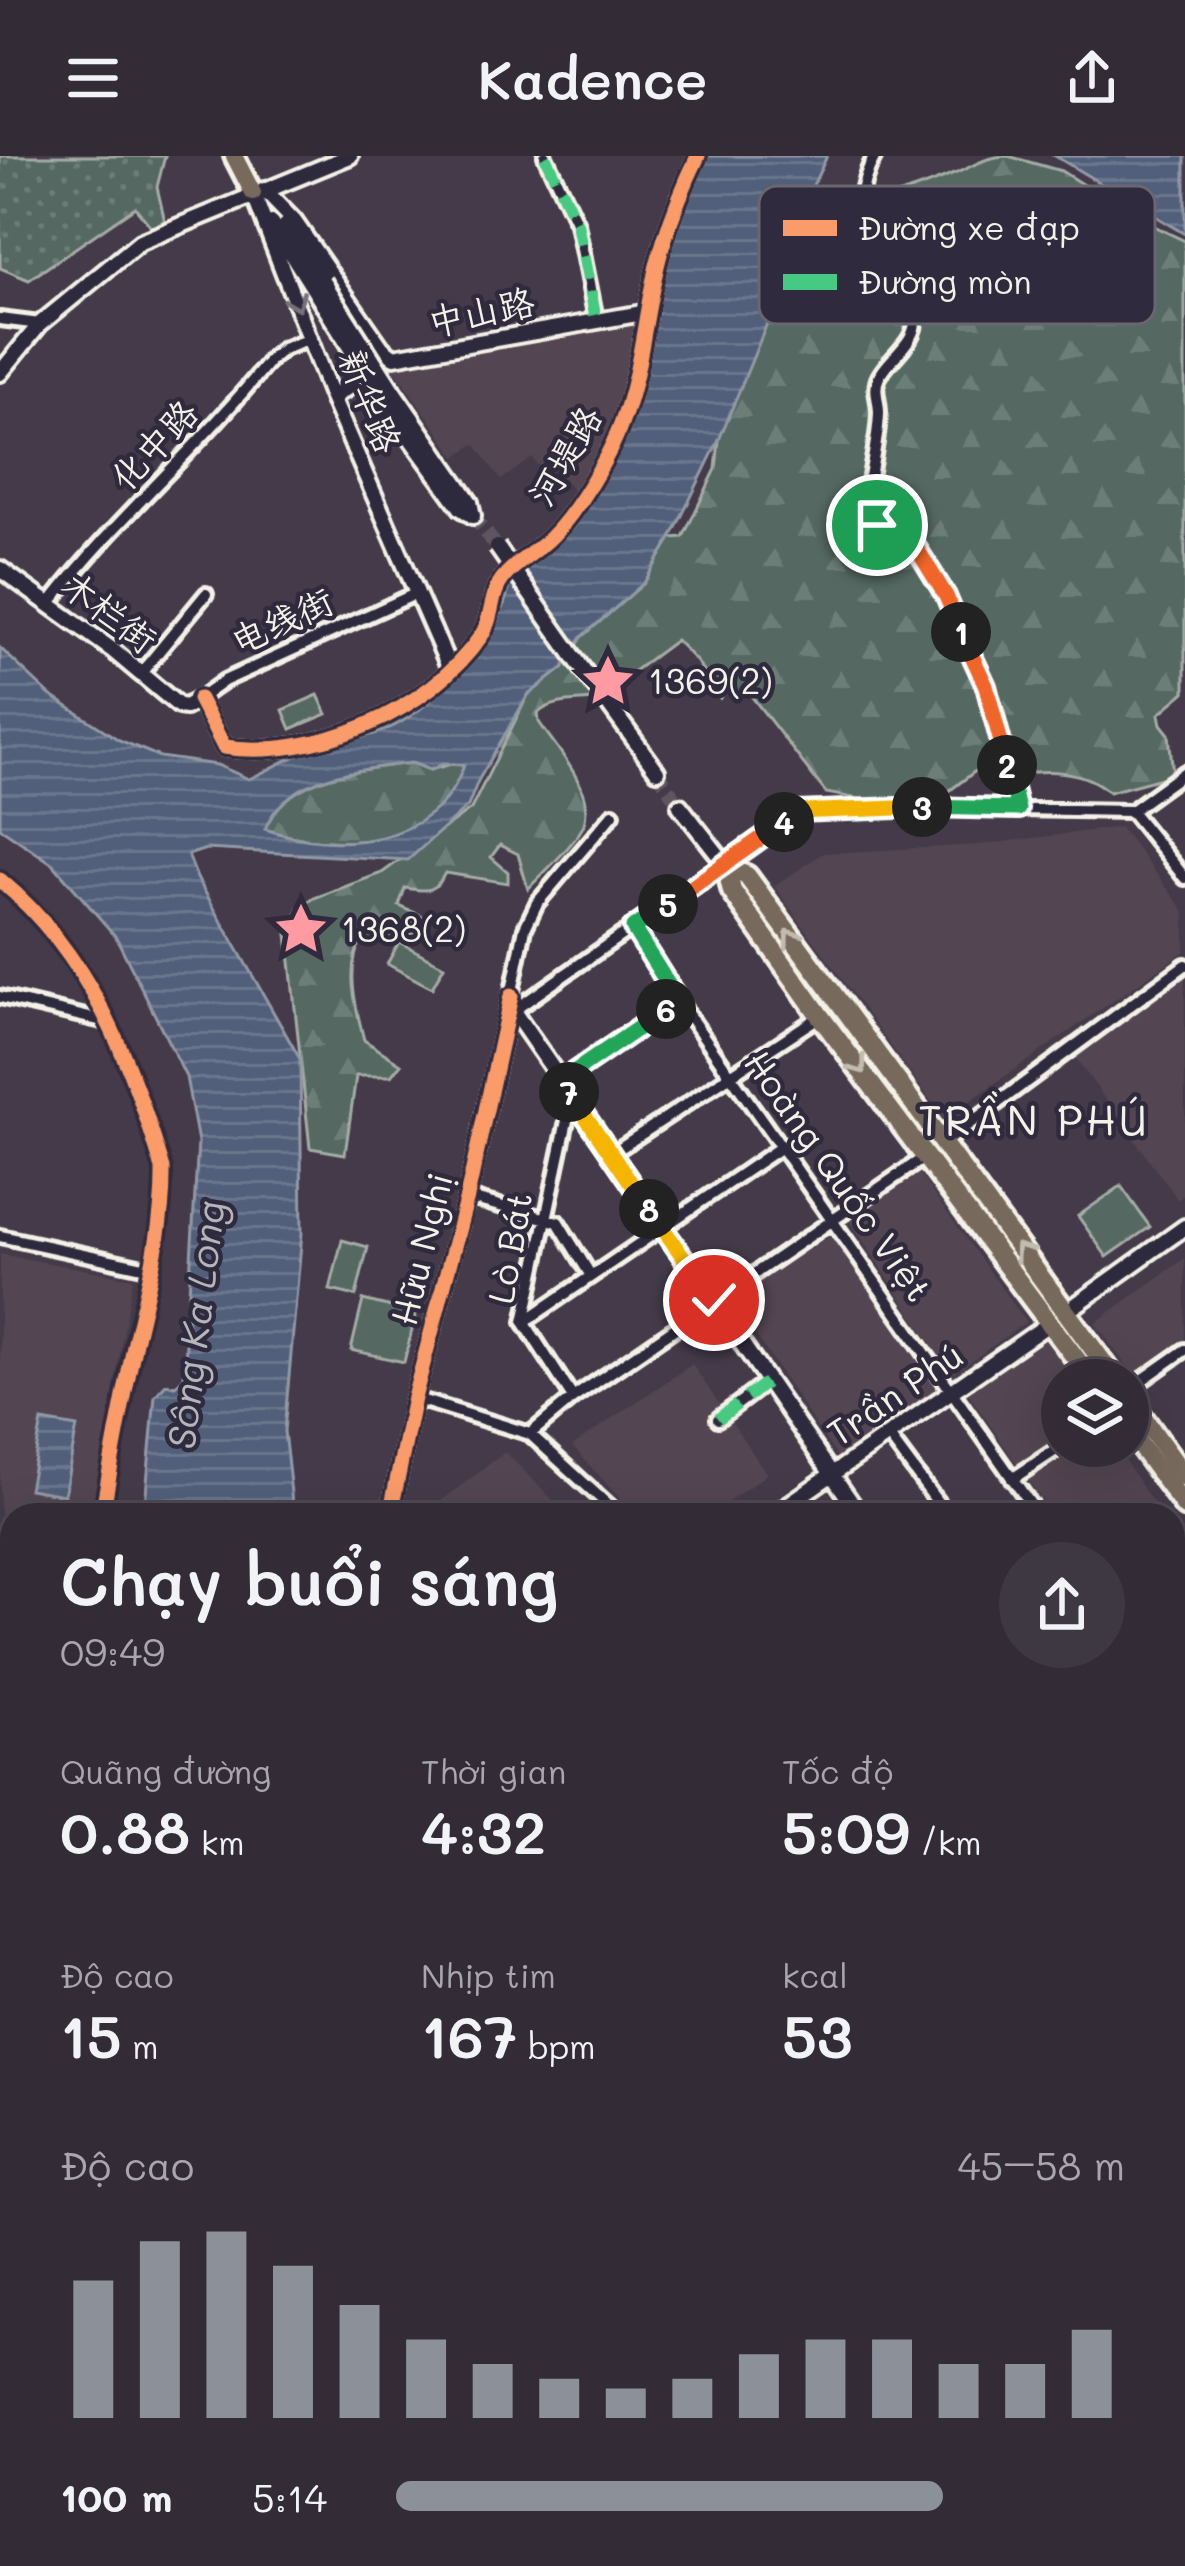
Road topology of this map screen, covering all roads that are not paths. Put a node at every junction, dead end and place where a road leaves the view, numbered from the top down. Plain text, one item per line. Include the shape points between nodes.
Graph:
1 (234, 156) edge
2 (247, 156) edge
3 (350, 156) edge
4 (545, 156) edge
5 (698, 156) edge
6 (875, 156) edge
7 (862, 186) edge
8 (259, 192) junction
9 (648, 312) junction
10 (0, 319) edge
11 (596, 319) junction
12 (40, 324) junction
13 (913, 324) edge
14 (310, 339) junction
15 (394, 358) junction
16 (0, 373) edge
17 (388, 395) junction
18 (332, 398) junction
19 (496, 547) tunnel mouth
20 (0, 569) edge
21 (206, 594) dead end
22 (415, 594) junction
23 (50, 603) junction
24 (450, 669) junction
25 (141, 673) junction
26 (199, 699) junction
27 (178, 706) joint
28 (657, 771) tunnel mouth
29 (1185, 772) edge
30 (680, 806) tunnel mouth
31 (1018, 809) junction
32 (1131, 811) junction
33 (613, 814) dead end
34 (726, 865) junction
35 (1183, 870) edge
36 (0, 880) edge
37 (633, 928) junction
38 (1185, 965) edge
39 (820, 976) junction
40 (801, 989) junction
41 (0, 997) edge
42 (678, 1000) junction
43 (512, 1004) junction
44 (820, 1016) junction
45 (107, 1022) junction
46 (732, 1075) junction
47 (561, 1081) junction
48 (572, 1097) junction
49 (781, 1147) junction
50 (935, 1150) junction
51 (611, 1154) junction
52 (466, 1197) junction
53 (543, 1217) junction
54 (833, 1222) junction
55 (1185, 1227) edge
56 (662, 1228) junction
57 (0, 1236) edge
58 (152, 1269) junction
59 (591, 1276) junction
60 (714, 1300) junction
61 (1058, 1318) junction
62 (524, 1322) junction
63 (1185, 1350) edge
64 (1080, 1359) edge
65 (1096, 1359) edge
66 (1149, 1378) edge
67 (768, 1381) junction
68 (952, 1394) junction
69 (414, 1398) junction
70 (573, 1398) junction
71 (718, 1419) dead end
72 (1149, 1425) edge
73 (530, 1434) junction
74 (887, 1434) junction
75 (1149, 1458) edge
76 (1041, 1460) edge
77 (831, 1473) junction
78 (1185, 1477) edge
79 (1012, 1479) junction
80 (104, 1503) edge
81 (392, 1503) edge
82 (606, 1503) edge
83 (790, 1503) edge
84 (852, 1503) edge
85 (938, 1503) edge
86 (1029, 1503) edge
87 (1181, 1503) edge

1 - 8 main road, 新华路
2 - 8 main road, 新华路
3 - 8 street
4 - 11 street via 578,224
5 - 9 street, 河堤路 via 663,242
6 - 7 street
8 - 12 street via 140,242
8 -> 14 street, 新华路
8 - 15 street, 中山路 via 294,221
8 - 17 street, bridge
9 - 11 street, 中山路
9 - 24 street, 河堤路 via 623,422 602,460 558,530 497,587 488,624
10 - 12 street
11 - 15 street, 中山路
12 - 16 street
13 - 31 street via 876,388 865,506 877,525 914,544 946,596 986,686
14 - 18 street, 新华路
14 - 23 street, 化中路 via 270,360
15 - 18 street
17 - 17 street via 461,508 473,516 470,502
18 - 22 street, 新华路
19 - 28 street, bridge
20 - 23 street, 木栏街
21 - 25 street
22 - 24 street, 新华路
22 - 26 street, 电线街
23 - 25 street, 木栏街
24 - 26 street, 河堤路 via 380,720 270,750 224,747
25 - 27 street, 木栏街
26 - 27 street, 电线街
29 - 32 street
30 - 34 street
31 - 32 street
31 - 34 street via 797,812
32 - 35 street
33 - 43 street, Hữu Nghị via 537,903
34 - 37 street
39 -> 34 highway via 747,877
34 - 40 highway via 732,891
36 - 45 street via 76,960
37 - 42 street, Hoàng Quốc Việt
37 - 43 street
38 - 50 street
39 - 40 highway
39 - 50 highway
40 - 44 highway
41 - 45 street
42 - 46 street, Hoàng Quốc Việt
42 - 47 street
43 - 47 street
43 - 52 street, Hữu Nghị
44 - 46 street
44 -> 50 highway
45 - 58 street via 163,1169
46 - 49 street, Hoàng Quốc Việt
46 - 51 street
47 - 48 street
48 - 51 street
48 - 53 street, Lò Bát
49 - 54 street, Hoàng Quốc Việt
49 - 56 street
50 - 54 street
50 - 61 highway
51 - 56 street
52 - 53 street
52 - 69 street, Hữu Nghị
53 - 59 street via 558,1222
53 - 62 street, Lò Bát
54 - 60 street
54 - 68 street, Hoàng Quốc Việt
55 - 61 street, Trần Phú
56 - 59 street
56 - 60 street
57 - 58 street
58 - 80 street
59 - 62 street
60 - 67 street
60 - 70 street
61 - 64 highway
61 - 65 highway
61 - 68 street, Trần Phú
62 - 70 street, Lò Bát
63 - 66 street
67 - 71 street
67 - 77 street
68 - 74 street, Trần Phú
68 - 79 street, Hoàng Quốc Việt
69 - 73 street
69 - 81 street, Hữu Nghị
70 - 73 street
72 - 78 highway
73 - 82 street
74 - 77 street, Trần Phú
74 - 85 street
75 - 87 highway
76 - 79 street
77 - 83 street, Trần Phú
77 - 84 street
79 - 86 street, Hoàng Quốc Việt

